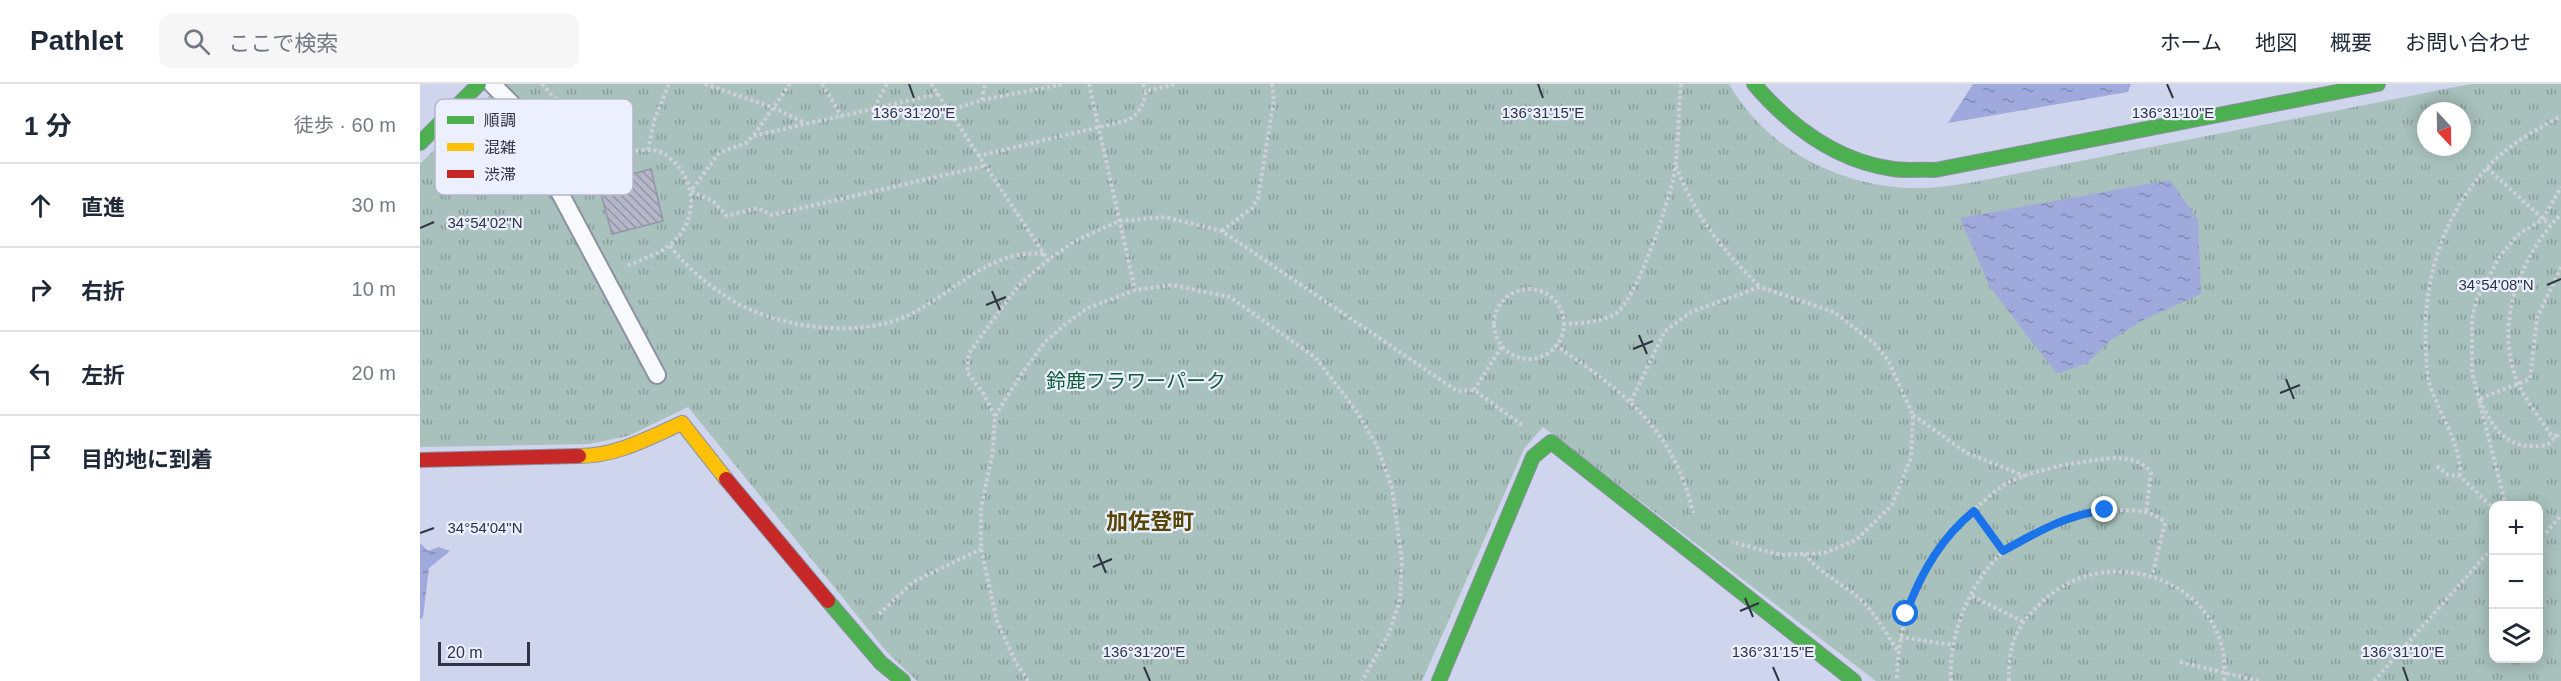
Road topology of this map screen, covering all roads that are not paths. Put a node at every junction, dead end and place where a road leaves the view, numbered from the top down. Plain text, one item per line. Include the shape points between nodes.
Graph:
1 (479, 84) edge
2 (492, 84) edge
3 (1754, 84) edge
4 (2378, 84) edge
5 (464, 99) edge
6 (507, 99) edge
7 (435, 128) edge
8 (420, 143) edge
9 (561, 195) edge
10 (657, 375) dead end
11 (420, 460) edge
12 (903, 681) edge
13 (1439, 681) edge
14 (1854, 681) edge

1 - 5 street
2 - 6 lane
3 - 4 street via 1790,121 1853,159 1891,168 1935,170
7 - 8 street
9 - 10 lane
11 - 12 street via 595,456 630,447 682,423 857,636
13 - 14 street via 1533,458 1551,442

